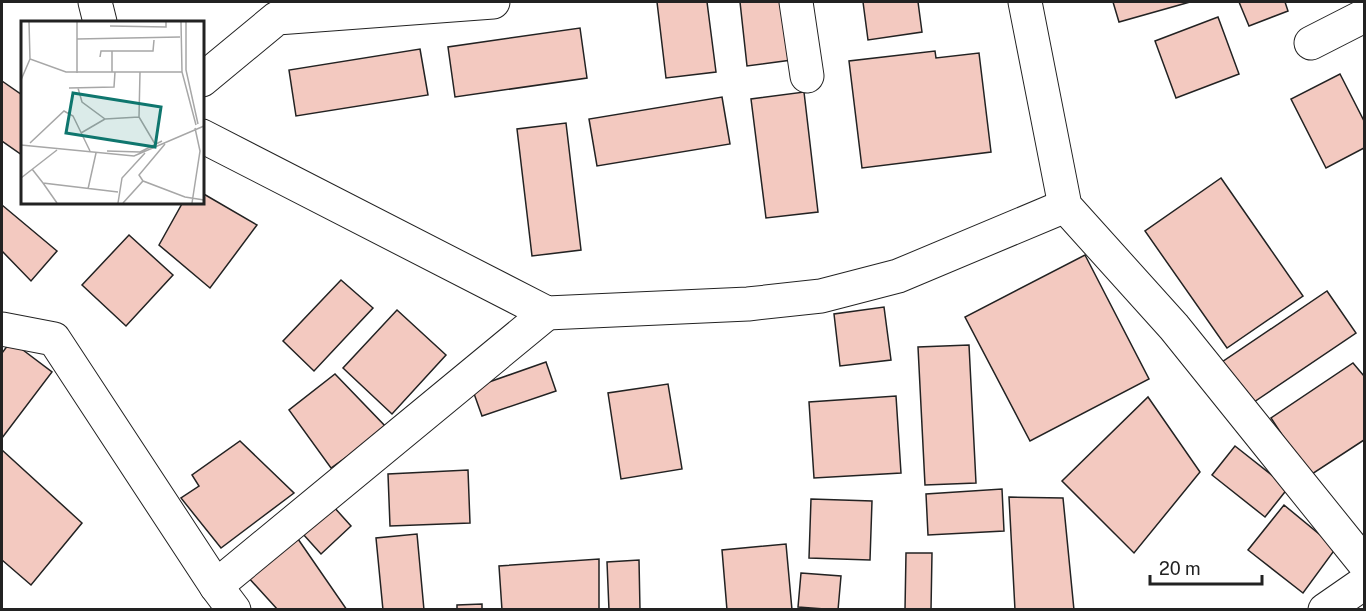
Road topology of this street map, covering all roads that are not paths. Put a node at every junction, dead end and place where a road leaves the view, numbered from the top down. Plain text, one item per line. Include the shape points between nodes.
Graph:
1 (95, 2) edge
2 (493, 2) edge
3 (796, 2) edge
4 (1025, 2) edge
5 (1365, 16) edge
6 (100, 21) edge
7 (1311, 43) dead end
8 (807, 76) dead end
9 (204, 78) edge
10 (204, 137) edge
11 (1065, 206) junction
12 (547, 313) junction
13 (2, 329) edge
14 (1365, 563) edge
15 (1365, 583) edge
16 (225, 598) edge
17 (1325, 609) edge

1 - 6 street
2 - 9 street via 277,18
3 - 8 street
4 - 11 street
5 - 7 street
10 - 12 street
11 - 12 street via 898,276 821,296 748,304
11 - 14 street via 1174,327
12 - 16 street
13 - 16 street via 54,339
15 - 17 street

